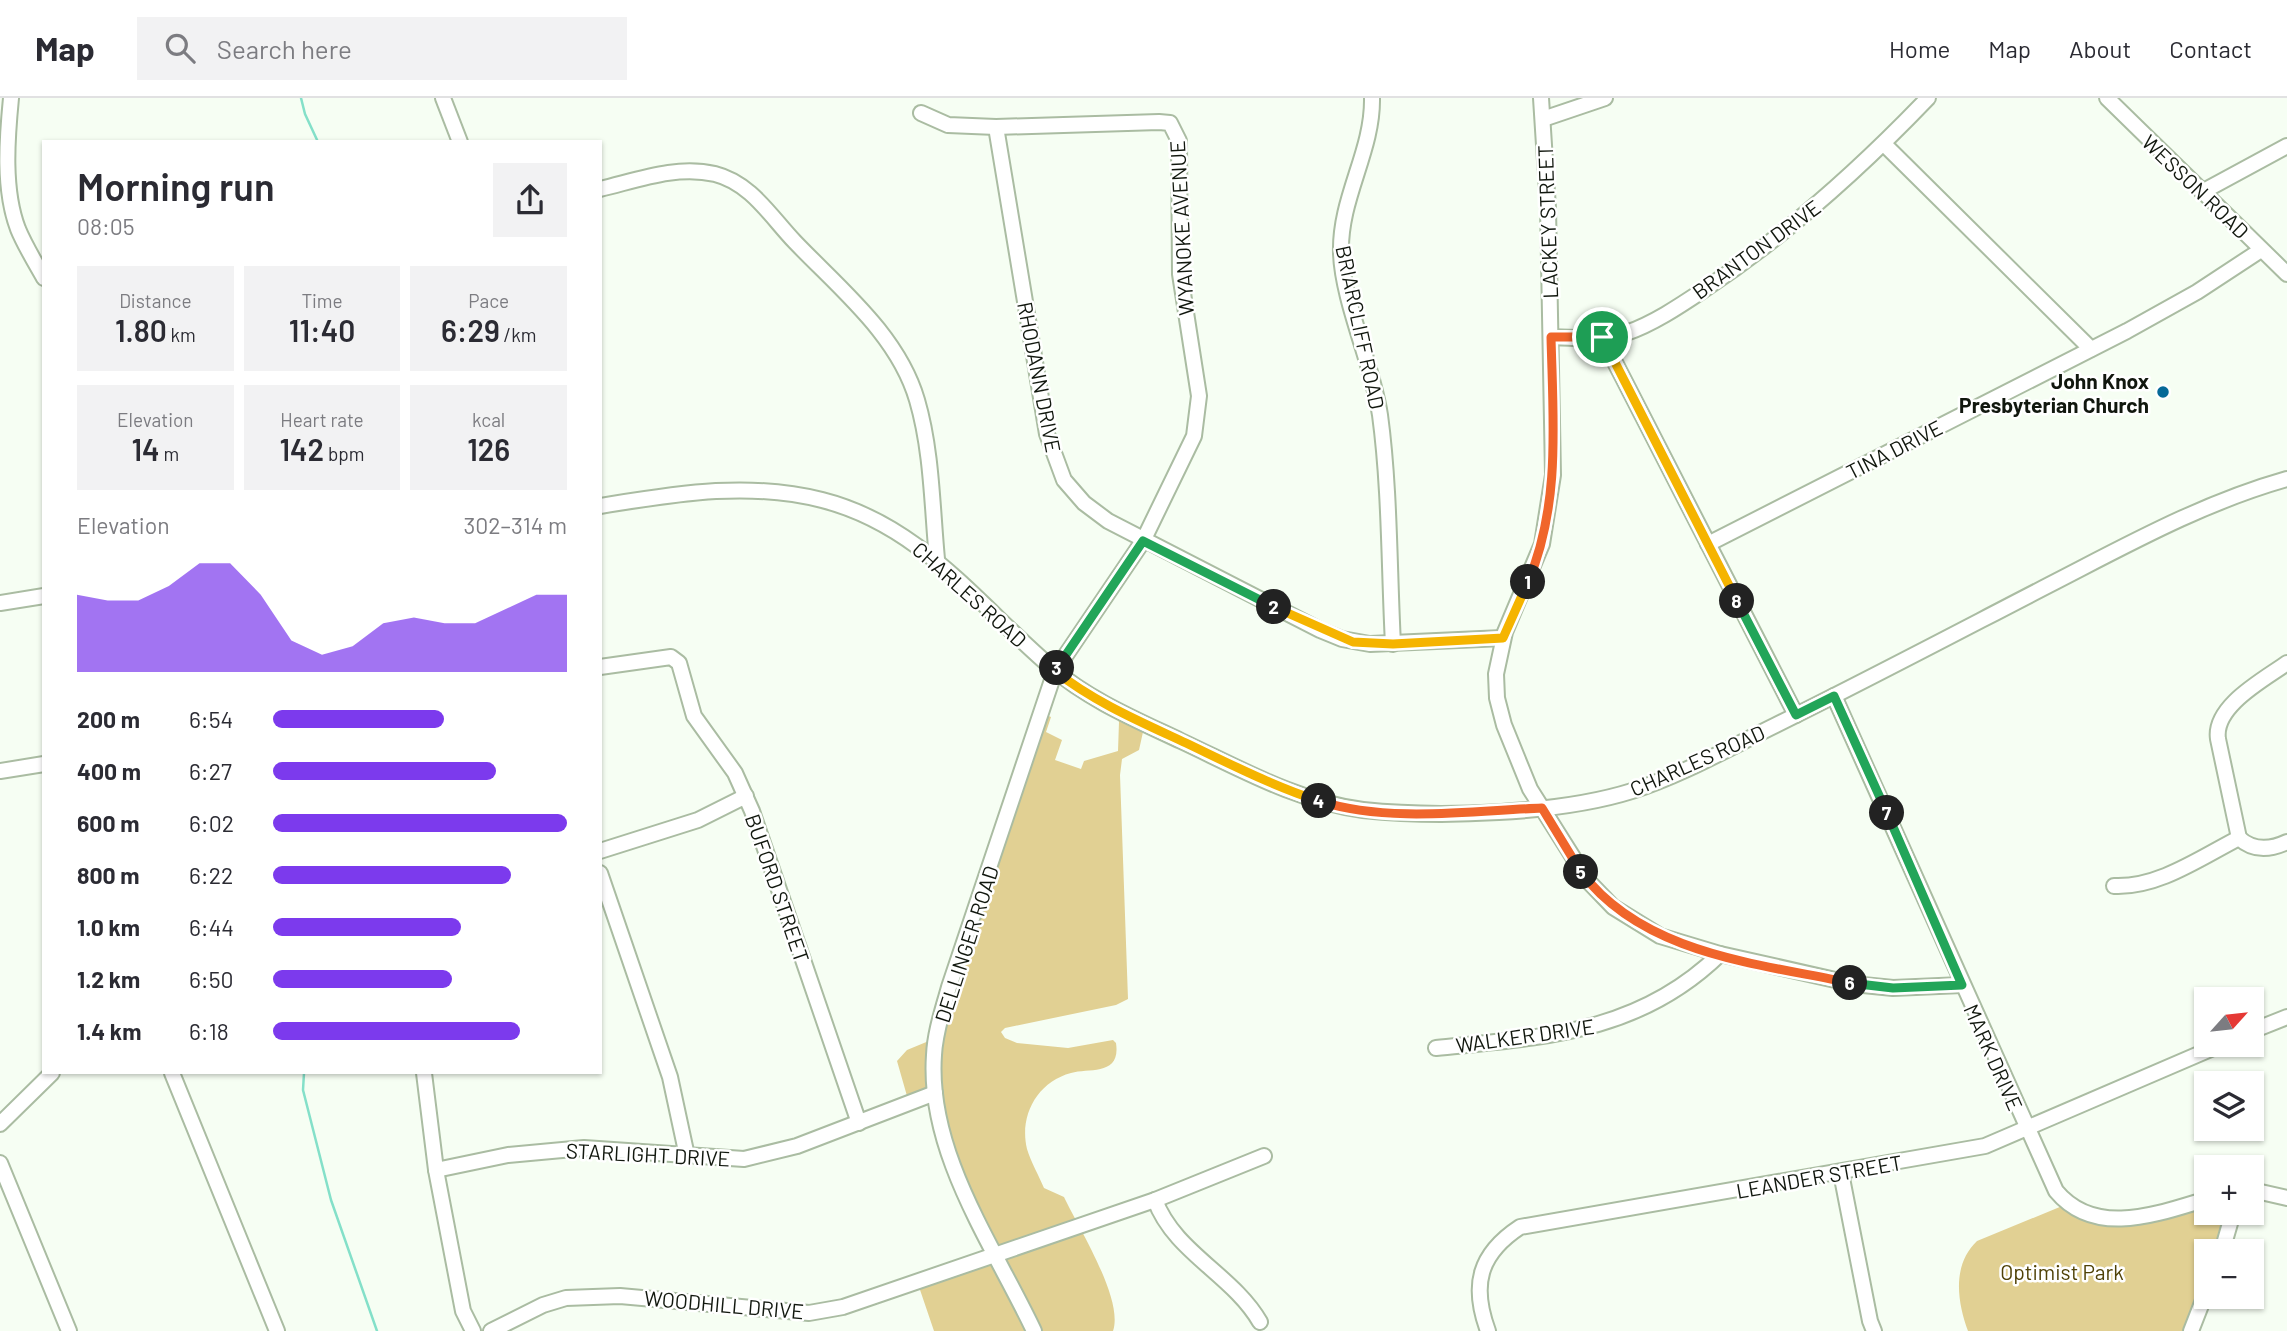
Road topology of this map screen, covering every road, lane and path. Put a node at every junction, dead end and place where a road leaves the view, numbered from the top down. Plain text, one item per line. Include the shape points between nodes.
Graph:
1 (12, 98) edge
2 (443, 98) edge
3 (1372, 98) edge
4 (1541, 98) edge
5 (1605, 98) edge
6 (1928, 98) edge
7 (2106, 98) edge
8 (920, 113) dead end
9 (1543, 119) junction
10 (996, 127) junction
11 (459, 140) edge
12 (1884, 144) junction
13 (2287, 146) edge
14 (602, 189) edge
15 (2202, 192) junction
16 (2262, 250) junction
17 (42, 274) edge
18 (2287, 274) edge
19 (1551, 337) junction
20 (1602, 337) junction
21 (2091, 349) junction
22 (2287, 479) edge
23 (602, 506) edge
24 (1143, 541) junction
25 (1708, 544) junction
26 (937, 559) junction
27 (42, 596) edge
28 (0, 603) edge
29 (1503, 638) junction
30 (1393, 644) junction
31 (2287, 663) edge
32 (602, 667) edge
33 (1055, 671) junction
34 (1834, 696) junction
35 (1796, 715) junction
36 (42, 764) edge
37 (0, 771) edge
38 (746, 796) junction
39 (1542, 808) junction
40 (2239, 838) junction
41 (2287, 842) edge
42 (602, 850) edge
43 (602, 879) edge
44 (2114, 886) dead end
45 (1720, 954) junction
46 (1962, 985) junction
47 (2287, 1017) edge
48 (2264, 1026) edge
49 (1436, 1048) dead end
50 (2194, 1056) edge
51 (51, 1074) edge
52 (172, 1074) edge
53 (424, 1074) edge
54 (935, 1093) junction
55 (859, 1123) junction
56 (0, 1124) edge
57 (2026, 1128) junction
58 (687, 1156) junction
59 (1264, 1156) dead end
60 (0, 1163) edge
61 (436, 1170) junction
62 (1841, 1173) junction
63 (2264, 1193) edge
64 (2287, 1198) edge
65 (1155, 1200) junction
66 (2194, 1203) edge
67 (997, 1255) junction
68 (2200, 1309) edge
69 (1261, 1322) dead end
70 (69, 1331) edge
71 (277, 1331) edge
72 (473, 1331) edge
73 (491, 1331) edge
74 (1034, 1331) edge
75 (1488, 1331) edge
76 (1874, 1331) edge
77 (2191, 1331) edge

1 - 17 street via 8,129 12,201 18,229
2 - 11 street
3 - 30 street, BRIARCLIFF ROAD via 1370,124 1341,223 1341,257 1380,417
4 - 9 street, LACKEY STREET
5 - 9 street
6 - 12 street, BRANTON DRIVE
7 - 15 street, WESSON ROAD
8 - 10 street, WYANOKE AVENUE via 948,125
9 - 19 street, LACKEY STREET
10 - 24 street, RHODANN DRIVE via 1052,453 1065,480 1084,503
10 - 24 street, WYANOKE AVENUE via 1159,122 1176,131 1181,157 1180,274 1199,408 1194,436
12 - 20 street, BRANTON DRIVE via 1802,218 1717,281 1647,324
12 - 21 street
13 - 15 street
14 - 26 street via 665,173 718,175 748,191 877,328 911,383 923,428
15 - 16 street, WESSON ROAD
16 - 18 street, WESSON ROAD
16 - 21 street, TINA DRIVE via 2197,292
19 - 20 street, BRANTON DRIVE
19 - 29 street, LACKEY STREET via 1554,441 1547,522 1534,567
20 - 25 street
21 - 25 street, TINA DRIVE
22 - 34 street, CHARLES ROAD via 2198,509
23 - 26 street, CHARLES ROAD via 687,492 748,489 792,494 825,500 875,519
24 - 30 street, RHODANN DRIVE via 1342,639
24 - 33 street, WYANOKE AVENUE
25 - 35 street
26 - 33 street, CHARLES ROAD
27 - 28 street
29 - 30 street, RHODANN DRIVE
29 - 39 street, LACKEY STREET via 1497,698 1514,754
31 - 40 street via 2232,706 2218,724
32 - 38 street, BUFORD STREET via 671,657 679,663 694,716
33 - 39 street, CHARLES ROAD via 1162,732 1266,781 1332,805 1404,812
33 - 54 street, DELLINGER ROAD via 949,986 936,1039
34 - 35 street, CHARLES ROAD
34 - 46 street, MARK DRIVE
35 - 39 street, CHARLES ROAD via 1631,791
36 - 37 street
38 - 42 street via 698,820
38 - 55 street, BUFORD STREET
39 - 45 street, LACKEY STREET via 1574,863 1613,906 1660,936
40 - 41 street via 2257,848
40 - 44 street via 2156,880 2134,887
43 - 58 street via 670,1077
45 - 46 street, LACKEY STREET via 1875,987
45 - 49 street, WALKER DRIVE via 1662,999 1610,1022 1564,1033
46 - 57 street, MARK DRIVE
47 - 48 street
50 - 57 street, LEANDER STREET
51 - 56 street
52 - 71 street
53 - 61 street
54 - 55 street, STARLIGHT DRIVE
54 - 67 street, DELLINGER ROAD via 947,1146
55 - 58 street, STARLIGHT DRIVE via 744,1159
57 - 62 street, LEANDER STREET via 1985,1146
57 - 66 street, MARK DRIVE via 2056,1191 2067,1205 2085,1214 2109,1220
58 - 61 street, STARLIGHT DRIVE via 552,1149
59 - 65 street, WOODHILL DRIVE
60 - 70 street
61 - 72 street via 463,1311
62 - 75 street, LEANDER STREET via 1520,1227 1503,1238 1483,1263 1479,1283
62 - 76 street
63 - 64 street
65 - 67 street, WOODHILL DRIVE
65 - 69 street via 1168,1225 1241,1294
67 - 73 street, WOODHILL DRIVE via 843,1307 809,1313 620,1296 566,1298
67 - 74 street, DELLINGER ROAD
68 - 77 street

